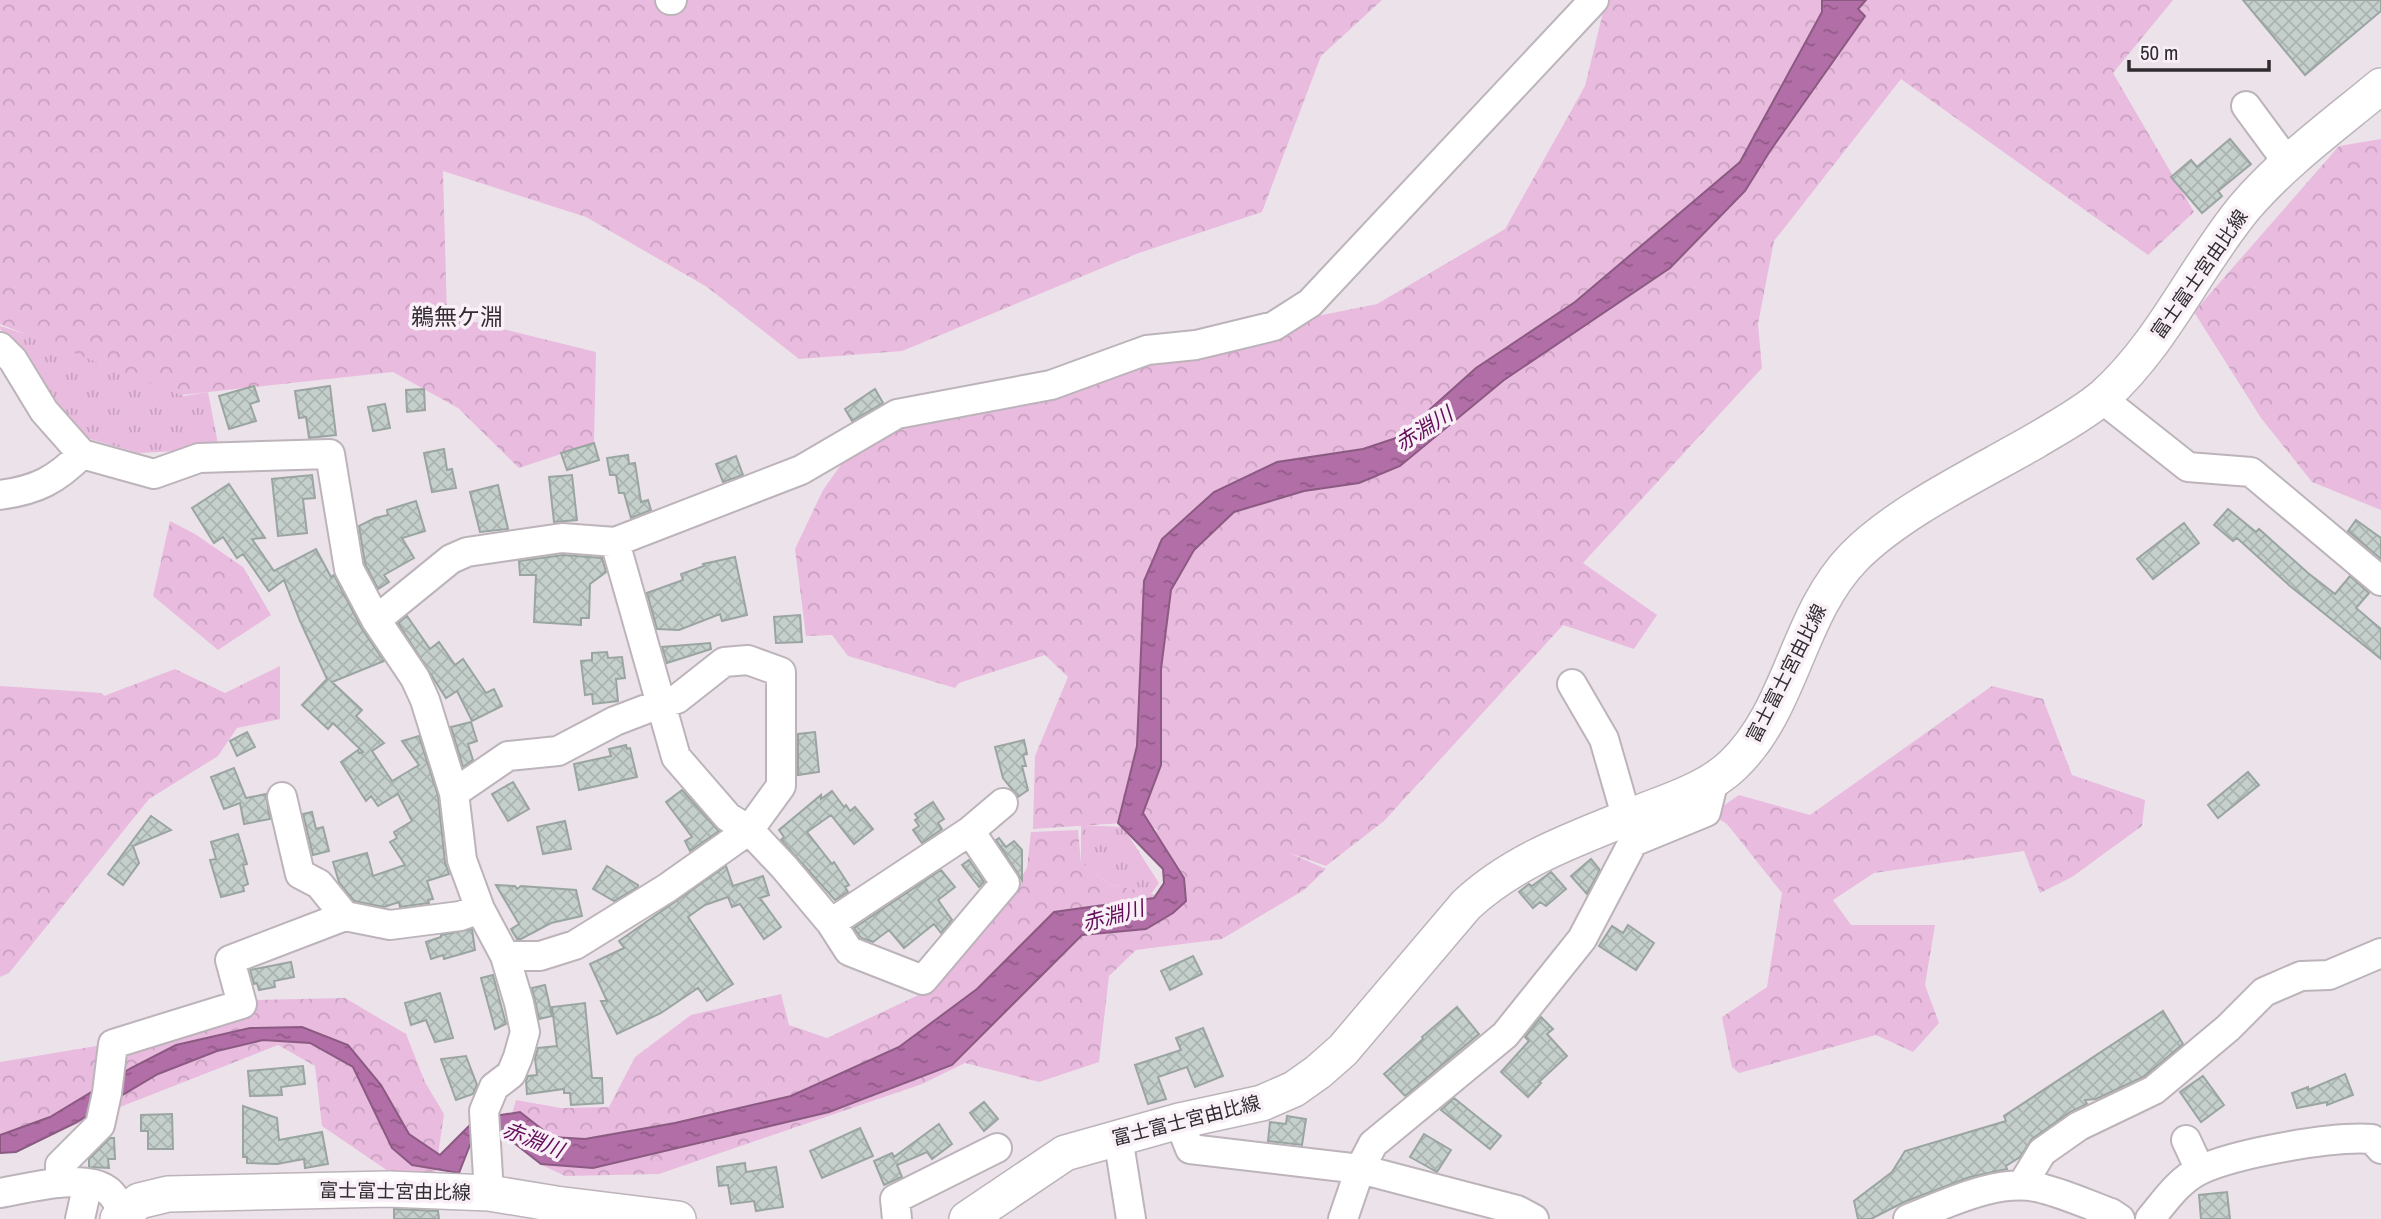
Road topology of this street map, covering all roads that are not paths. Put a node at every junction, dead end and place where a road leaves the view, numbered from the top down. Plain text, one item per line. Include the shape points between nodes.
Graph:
1 (1594, 0) edge
2 (2381, 86) edge
3 (2246, 106) dead end
4 (2288, 163) junction
5 (0, 347) edge
6 (2101, 398) junction
7 (82, 454) junction
8 (0, 495) edge
9 (615, 542) junction
10 (2381, 581) edge
11 (376, 620) junction
12 (1572, 684) dead end
13 (662, 703) junction
14 (1714, 780) junction
15 (454, 793) junction
16 (282, 797) dead end
17 (1003, 803) dead end
18 (1627, 819) junction
19 (749, 830) junction
20 (970, 831) junction
21 (480, 909) junction
22 (345, 916) junction
23 (831, 923) junction
24 (2381, 953) edge
25 (505, 956) junction
26 (1179, 1121) junction
27 (1118, 1137) junction
28 (2186, 1140) dead end
29 (997, 1147) dead end
30 (2381, 1149) edge
31 (1360, 1169) junction
32 (2200, 1170) junction
33 (60, 1182) junction
34 (88, 1183) junction
35 (2022, 1185) junction
36 (0, 1193) edge
37 (489, 1194) junction
38 (555, 1212) edge
39 (121, 1215) edge
40 (79, 1219) edge
41 (678, 1219) edge
42 (897, 1219) edge
43 (967, 1219) edge
44 (1131, 1219) edge
45 (1343, 1219) edge
46 (1534, 1219) edge
47 (1908, 1219) edge
48 (2120, 1219) edge
49 (2150, 1219) edge

1 - 9 street via 1310,303 1274,326 1196,345 1147,350 1051,385 897,414 801,470
2 - 4 main road, 富士富士宮由比線
3 - 4 street
4 - 6 main road, 富士富士宮由比線 via 2244,209 2140,358
5 - 7 street via 44,411
6 - 10 street via 2188,467 2251,472
6 - 14 main road, 富士富士宮由比線 via 1899,520 1852,559 1824,599 1762,730
7 - 8 street via 62,474 24,492
7 - 11 street via 154,474 199,458 330,454 349,569
9 - 11 street via 562,538 467,552 451,559
9 - 13 street
11 - 15 street via 425,700
12 - 18 street via 1604,739
13 - 15 street via 558,751 508,756
13 - 19 street via 676,757 728,817
13 - 19 street via 677,699 724,662 748,660 781,672 781,786
14 - 18 main road, 富士富士宮由比線
14 - 31 street via 1706,812 1633,842 1582,939 1505,1035 1373,1144
15 - 21 street via 462,860
16 - 22 street via 300,874 319,884
17 - 20 street
18 - 26 main road, 富士富士宮由比線 via 1531,859 1482,890 1318,1073 1262,1103
19 - 23 street
19 - 25 street via 575,945 540,957
20 - 23 street
20 - 23 street via 1005,883 923,980 849,951
21 - 22 street via 390,925
21 - 25 street
22 - 33 street via 230,960 242,1004 113,1044 100,1125 60,1165
24 - 35 street via 2329,975 2301,976 2264,992 2154,1090 2079,1126 2042,1152
25 - 37 street via 525,1032 511,1074 495,1087 485,1120
26 - 27 main road, 富士富士宮由比線
26 - 31 street via 1190,1149
27 - 43 main road, 富士富士宮由比線 via 1065,1153
27 - 44 street
28 - 32 street
29 - 42 street via 895,1199
30 - 32 street via 2372,1139 2358,1138 2283,1148
31 - 45 street
31 - 46 street via 1517,1210
32 - 49 street via 2167,1197
33 - 34 street
33 - 36 street
34 - 39 street via 108,1190
34 - 40 street
35 - 47 street via 1975,1192
35 - 48 street via 2043,1188
37 - 38 main road, 富士富士宮由比線
37 - 39 main road, 富士富士宮由比線 via 388,1189 168,1194 139,1201
38 - 41 main road, 富士富士宮由比線

